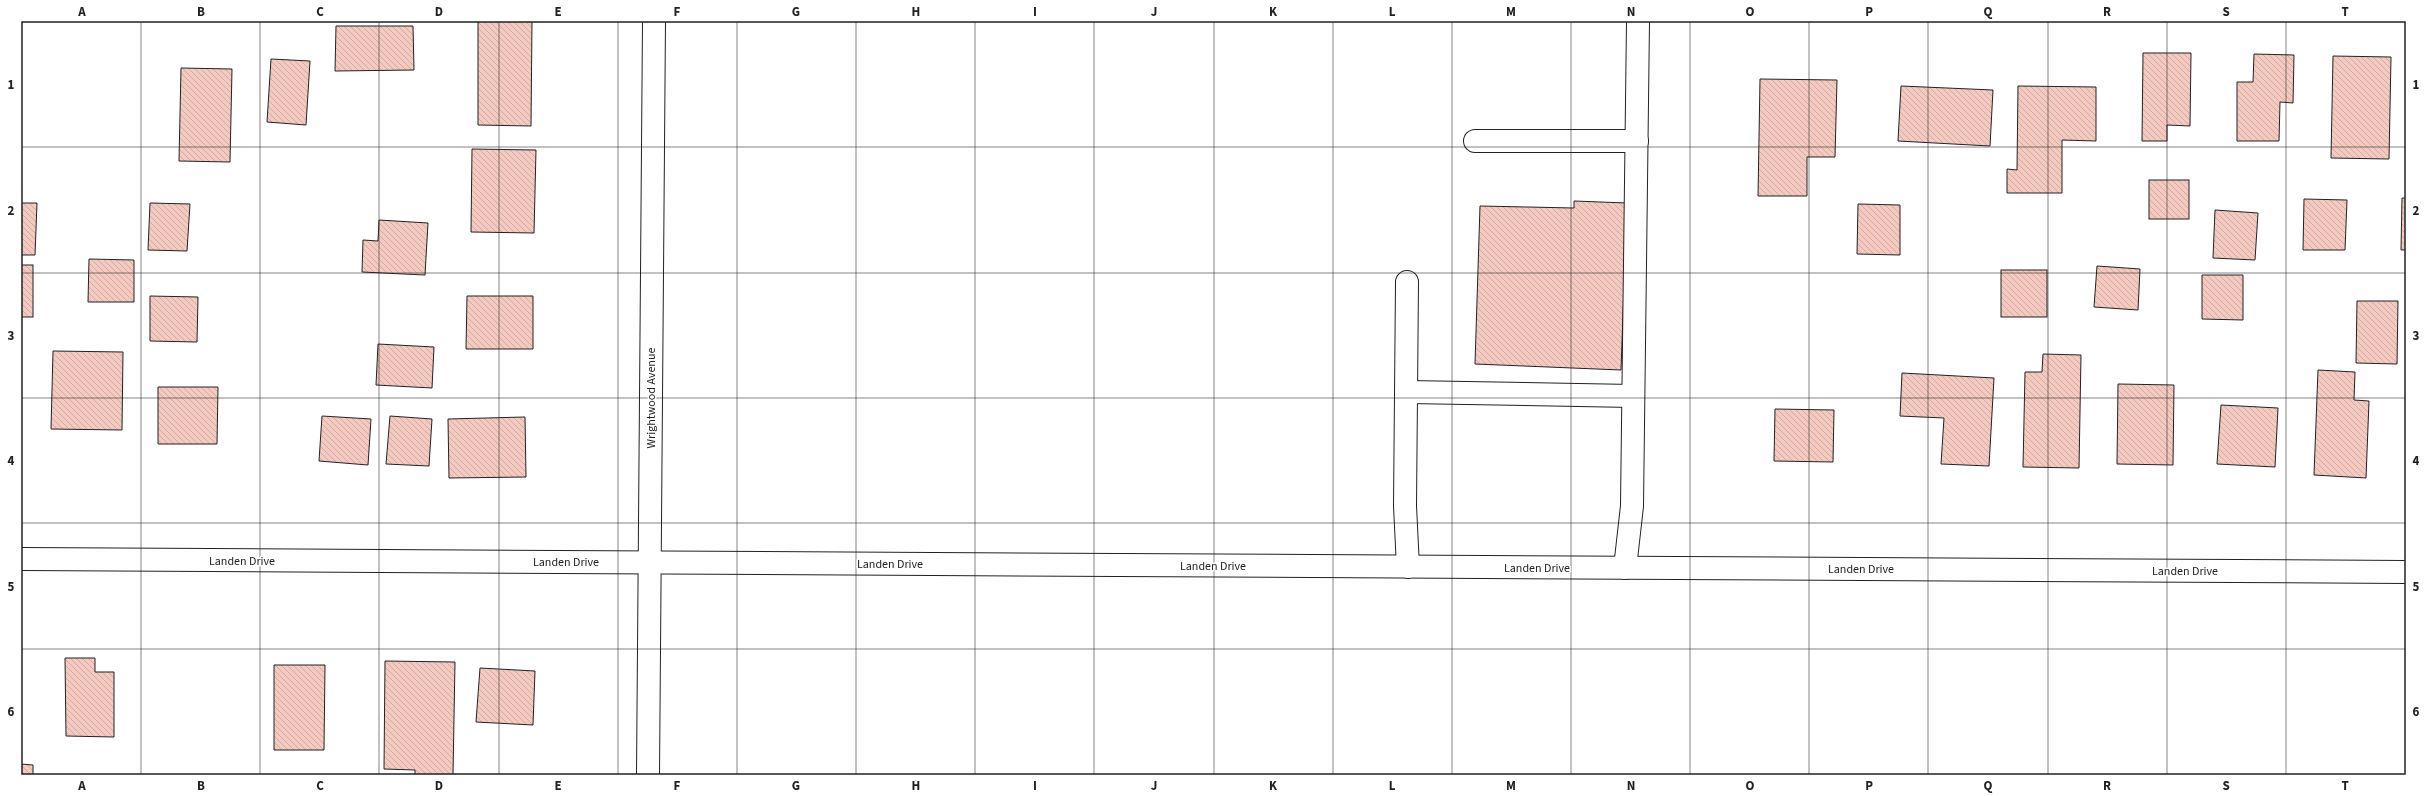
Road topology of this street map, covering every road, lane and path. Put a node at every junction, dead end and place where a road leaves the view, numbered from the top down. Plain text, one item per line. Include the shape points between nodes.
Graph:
1 (654, 21) edge
2 (1638, 21) edge
3 (1474, 141) dead end
4 (1637, 142) junction
5 (1407, 282) dead end
6 (1406, 392) junction
7 (1633, 396) junction
8 (21, 559) edge
9 (650, 563) junction
10 (1408, 567) junction
11 (1625, 568) junction
12 (2406, 572) edge
13 (648, 775) edge

1 - 9 street, Wrightwood Avenue
2 - 4 street
3 - 4 street
4 - 7 street
5 - 6 street
6 - 7 street
6 - 10 street via 1405,506
7 - 11 street via 1632,506
8 - 9 street, Landen Drive
9 - 10 street, Landen Drive
9 - 13 street, Wrightwood Avenue
10 - 11 street, Landen Drive
11 - 12 street, Landen Drive

